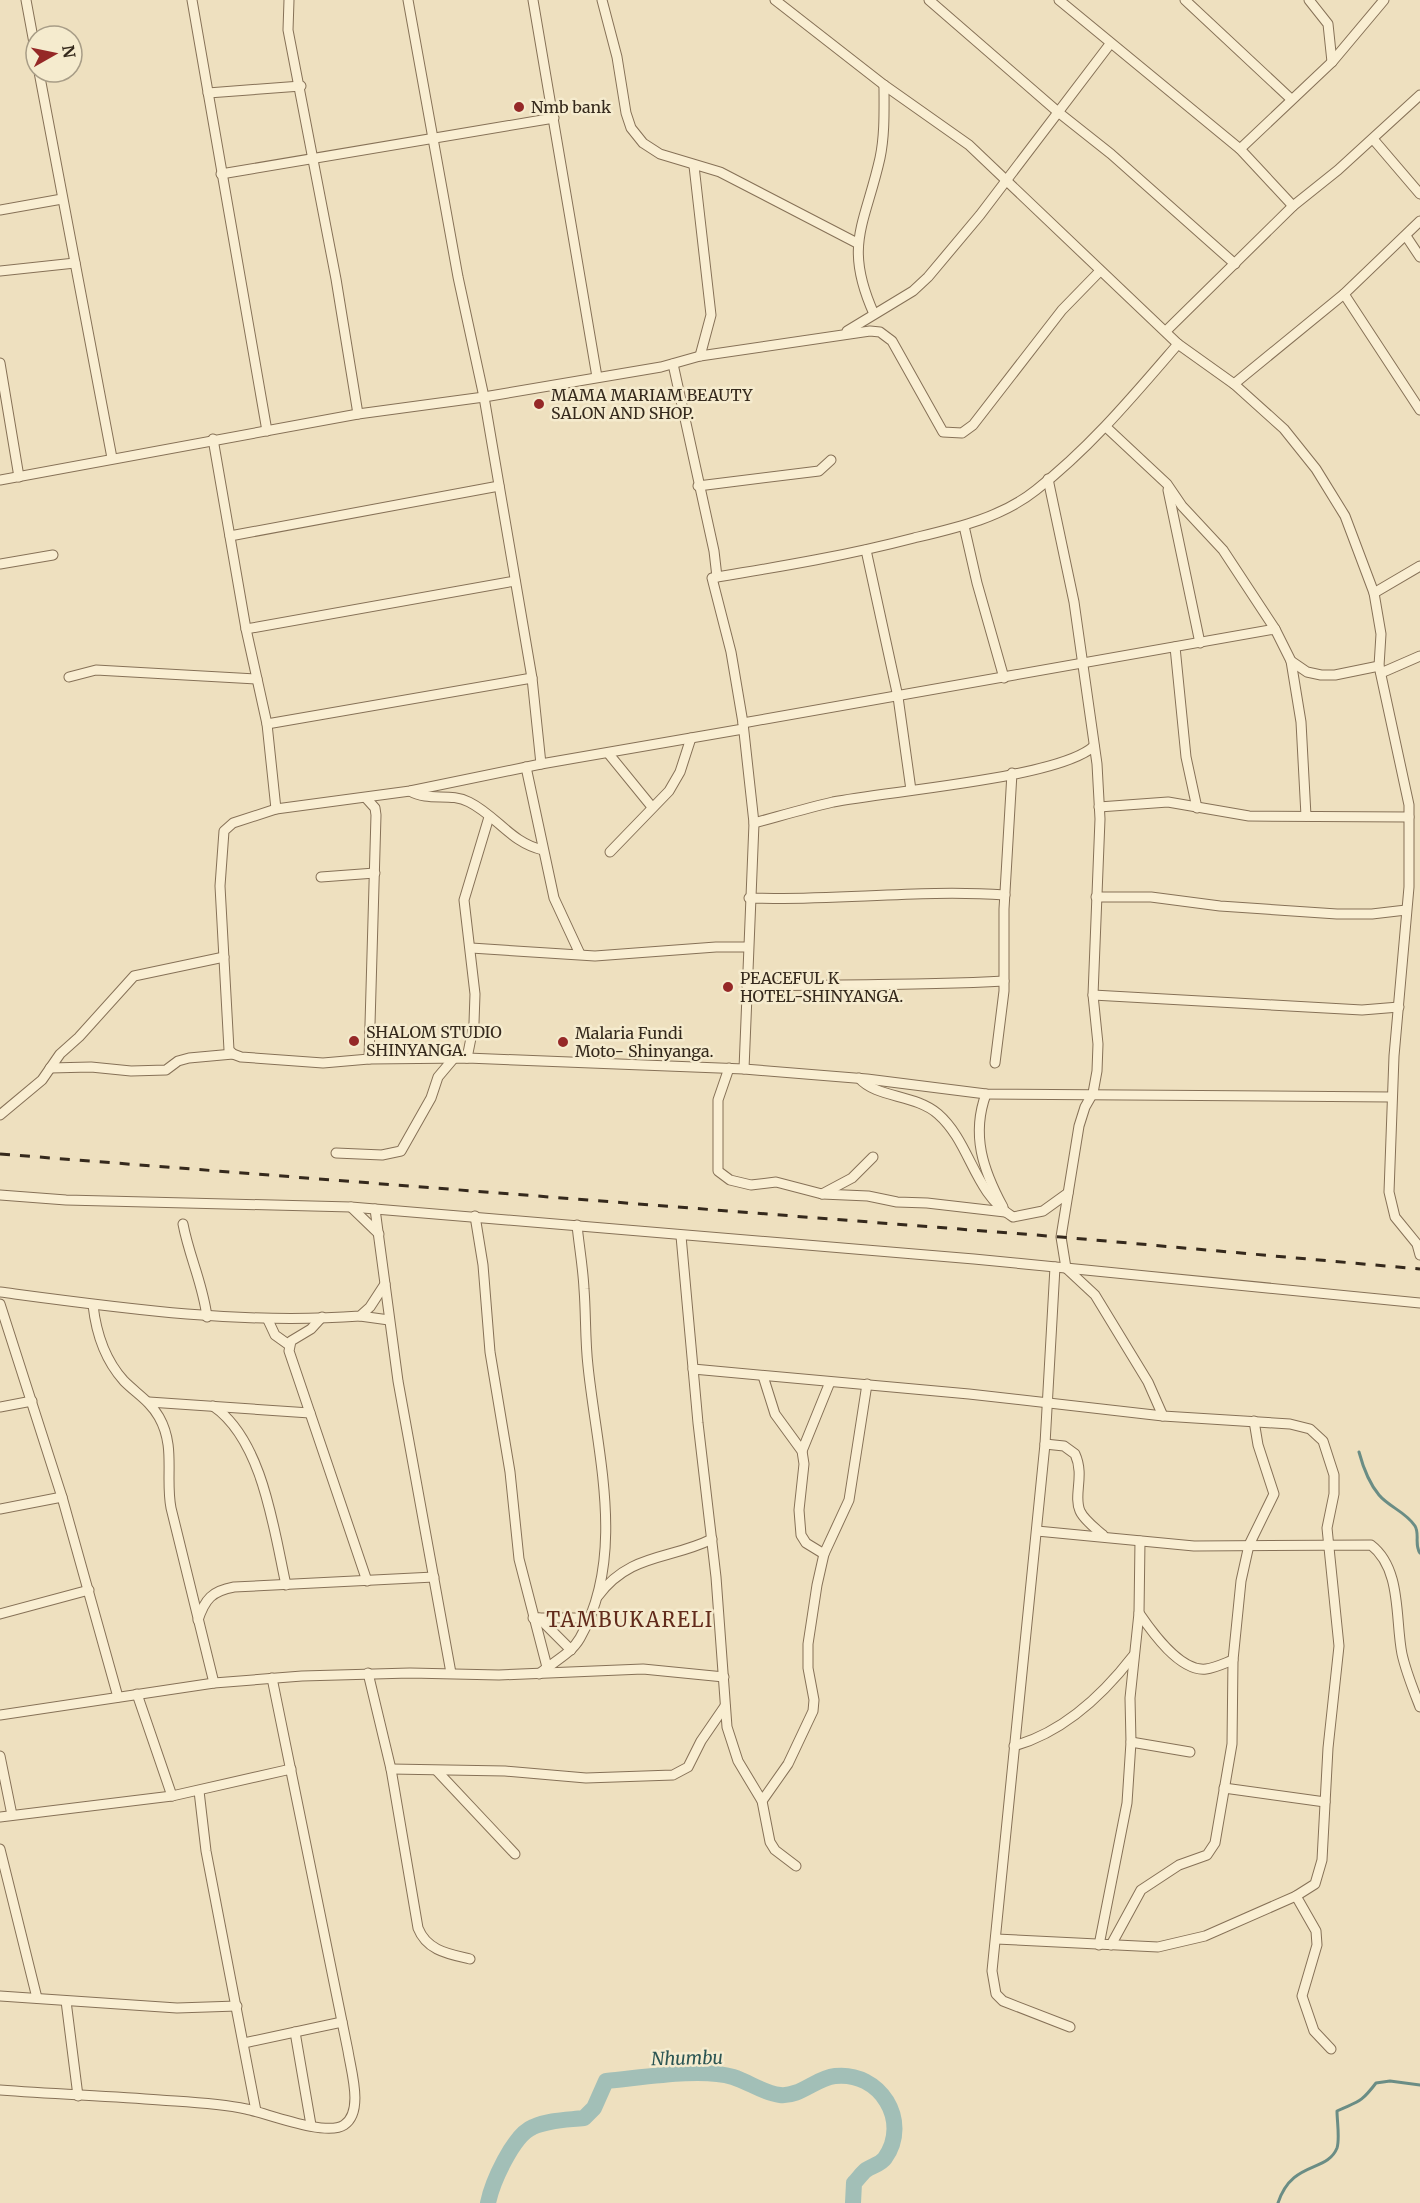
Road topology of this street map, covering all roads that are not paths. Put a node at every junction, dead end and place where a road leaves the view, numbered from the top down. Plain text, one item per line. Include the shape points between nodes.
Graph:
1 (26, 0) edge
2 (192, 0) edge
3 (289, 0) edge
4 (408, 0) edge
5 (533, 0) edge
6 (602, 0) edge
7 (775, 0) edge
8 (929, 0) edge
9 (1059, 0) edge
10 (1185, 0) edge
11 (1309, 0) edge
12 (1384, 0) edge
13 (30, 24) edge
14 (1110, 44) junction
15 (1332, 62) junction
16 (41, 84) edge
17 (884, 85) junction
18 (301, 86) junction
19 (208, 93) junction
20 (1420, 95) edge
21 (1291, 99) junction
22 (1058, 112) junction
23 (554, 118) junction
24 (434, 138) junction
25 (1373, 139) junction
26 (1240, 149) junction
27 (313, 159) junction
28 (694, 166) junction
29 (221, 174) junction
30 (1008, 179) junction
31 (1420, 194) edge
32 (62, 199) junction
33 (1293, 206) junction
34 (0, 210) edge
35 (1420, 221) edge
36 (1406, 236) junction
37 (857, 243) junction
38 (1420, 257) edge
39 (75, 263) junction
40 (1235, 264) junction
41 (0, 271) edge
42 (1100, 271) junction
43 (1344, 294) junction
44 (874, 314) junction
45 (1166, 331) junction
46 (846, 332) junction
47 (1178, 344) junction
48 (700, 356) junction
49 (0, 363) edge
50 (673, 364) junction
51 (597, 377) junction
52 (1234, 384) junction
53 (484, 397) junction
54 (1420, 410) edge
55 (358, 414) junction
56 (1106, 427) junction
57 (267, 431) junction
58 (213, 440) junction
59 (112, 458) junction
60 (831, 460) dead end
61 (19, 477) junction
62 (1048, 479) junction
63 (0, 480) edge
64 (1167, 484) junction
65 (499, 486) junction
66 (698, 486) junction
67 (964, 526) junction
68 (230, 536) junction
69 (866, 550) junction
70 (53, 555) dead end
71 (0, 564) edge
72 (1420, 566) edge
73 (717, 577) junction
74 (515, 581) junction
75 (1374, 593) junction
76 (246, 629) junction
77 (1275, 629) junction
78 (1200, 643) junction
79 (1176, 647) junction
80 (1420, 656) edge
81 (1291, 662) junction
82 (1082, 664) junction
83 (1380, 670) junction
84 (69, 676) dead end
85 (532, 678) junction
86 (1004, 678) junction
87 (257, 679) junction
88 (898, 697) junction
89 (267, 724) junction
90 (743, 726) junction
91 (691, 738) junction
92 (1094, 746) junction
93 (608, 753) junction
94 (541, 764) junction
95 (526, 767) junction
96 (1012, 773) junction
97 (911, 790) junction
98 (410, 791) junction
99 (366, 798) junction
100 (652, 807) junction
101 (1100, 807) junction
102 (1197, 808) junction
103 (276, 809) junction
104 (1306, 816) junction
105 (489, 817) junction
106 (1409, 817) junction
107 (754, 823) junction
108 (543, 850) junction
109 (610, 852) dead end
110 (375, 873) junction
111 (321, 877) dead end
112 (1005, 894) junction
113 (1096, 897) junction
114 (749, 898) junction
115 (1406, 910) junction
116 (747, 947) junction
117 (471, 948) junction
118 (580, 954) junction
119 (224, 957) junction
120 (1004, 981) junction
121 (747, 987) junction
122 (1093, 994) junction
123 (1399, 1007) junction
124 (233, 1054) junction
125 (454, 1058) junction
126 (467, 1058) junction
127 (369, 1059) junction
128 (995, 1063) dead end
129 (50, 1068) junction
130 (729, 1068) junction
131 (744, 1069) junction
132 (859, 1078) junction
133 (1094, 1093) junction
134 (986, 1094) junction
135 (1391, 1097) junction
136 (0, 1115) edge
137 (336, 1153) dead end
138 (873, 1157) dead end
139 (1068, 1193) junction
140 (822, 1194) junction
141 (0, 1195) edge
142 (351, 1207) junction
143 (375, 1209) junction
144 (1005, 1212) junction
145 (475, 1216) junction
146 (183, 1224) dead end
147 (577, 1225) junction
148 (380, 1236) junction
149 (681, 1236) junction
150 (1420, 1255) edge
151 (1055, 1267) junction
152 (1066, 1268) junction
153 (385, 1284) junction
154 (0, 1293) edge
155 (1420, 1303) edge
156 (0, 1304) edge
157 (93, 1305) junction
158 (360, 1316) junction
159 (207, 1317) junction
160 (322, 1317) junction
161 (268, 1320) junction
162 (390, 1320) junction
163 (289, 1345) junction
164 (693, 1369) junction
165 (763, 1376) junction
166 (830, 1382) junction
167 (867, 1384) junction
168 (32, 1401) junction
169 (149, 1402) junction
170 (1049, 1402) junction
171 (213, 1406) junction
172 (0, 1407) edge
173 (310, 1413) junction
174 (1163, 1416) junction
175 (1254, 1421) junction
176 (1045, 1444) junction
177 (802, 1451) junction
178 (62, 1497) junction
179 (0, 1509) edge
180 (1037, 1531) junction
181 (1103, 1535) junction
182 (712, 1539) junction
183 (1140, 1541) junction
184 (1249, 1545) junction
185 (1329, 1545) junction
186 (824, 1554) junction
187 (434, 1577) junction
188 (367, 1581) junction
189 (286, 1585) junction
190 (88, 1590) junction
191 (597, 1598) junction
192 (1139, 1613) junction
193 (0, 1614) edge
194 (536, 1618) junction
195 (588, 1618) junction
196 (197, 1623) junction
197 (571, 1650) junction
198 (1133, 1656) junction
199 (1233, 1659) junction
200 (543, 1670) junction
201 (368, 1673) junction
202 (452, 1673) junction
203 (724, 1677) junction
204 (272, 1678) junction
205 (214, 1683) junction
206 (137, 1694) junction
207 (118, 1697) junction
208 (725, 1706) junction
209 (1420, 1707) edge
210 (0, 1715) edge
211 (1131, 1742) junction
212 (1014, 1746) junction
213 (1190, 1752) dead end
214 (0, 1756) edge
215 (291, 1769) junction
216 (391, 1769) junction
217 (437, 1771) junction
218 (1224, 1788) junction
219 (199, 1791) junction
220 (172, 1796) junction
221 (762, 1801) junction
222 (1325, 1802) junction
223 (12, 1815) junction
224 (0, 1817) edge
225 (0, 1849) edge
226 (515, 1854) dead end
227 (796, 1866) dead end
228 (1296, 1896) junction
229 (996, 1939) junction
230 (1099, 1945) junction
231 (1111, 1945) junction
232 (470, 1959) dead end
233 (0, 1996) edge
234 (37, 1998) junction
235 (66, 2001) junction
236 (237, 2006) junction
237 (342, 2022) junction
238 (1070, 2027) dead end
239 (295, 2032) junction
240 (244, 2043) junction
241 (1331, 2049) dead end
242 (0, 2090) edge
243 (78, 2096) junction
244 (256, 2111) junction
245 (311, 2125) junction

1 - 13 street
2 - 19 street
3 - 18 street via 288,30
4 - 24 street
5 - 23 street
6 - 28 street via 631,128 643,143 660,154
7 - 17 street
8 - 22 street
9 - 14 street
10 - 21 street
11 - 15 street via 1328,24
12 - 15 street
14 - 22 street
14 - 26 street
15 - 21 street
16 - 32 street
17 - 30 street via 969,145
17 - 37 street via 884,135
18 - 19 street
18 - 27 street
19 - 29 street
20 - 25 street
21 - 26 street
22 - 30 street
22 - 40 street
23 - 24 street
23 - 51 street
24 - 27 street
24 - 53 street
25 - 31 street
25 - 33 street
26 - 33 street
27 - 29 street
27 - 55 street
28 - 37 street via 720,172
28 - 48 street via 711,315
29 - 57 street
30 - 42 street
30 - 44 street via 928,277 913,291
32 - 34 street
32 - 39 street
33 - 40 street
35 - 36 street
36 - 38 street
36 - 43 street
37 - 44 street via 858,269
39 - 41 street
39 - 59 street
40 - 45 street
42 - 45 street
42 - 46 street via 1062,310 974,425 962,433 943,432 936,425 892,341 880,332
43 - 52 street
43 - 54 street
44 - 46 street
45 - 47 street
46 - 48 street
47 - 52 street
47 - 56 street
48 - 50 street
49 - 61 street
50 - 51 street
50 - 66 street
51 - 53 street
52 - 75 street via 1284,429 1316,469 1346,516
53 - 55 street
53 - 65 street
55 - 57 street
56 - 62 street
56 - 64 street
57 - 58 street
58 - 59 street
58 - 68 street
59 - 61 street
60 - 66 street via 819,471
61 - 63 street
62 - 67 street via 1002,511
62 - 82 street via 1074,602
64 - 77 street via 1223,550
64 - 78 street
65 - 68 street
65 - 74 street
66 - 73 street
67 - 69 street
67 - 86 street
68 - 76 street
69 - 73 street
69 - 88 street
70 - 71 street
72 - 75 street
73 - 90 street via 712,578 731,652
74 - 76 street
74 - 85 street
75 - 83 street via 1381,634
76 - 87 street
77 - 78 street
77 - 81 street
78 - 79 street
79 - 82 street
79 - 102 street via 1186,757
80 - 83 street
81 - 83 street via 1321,675
81 - 104 street via 1301,722
82 - 86 street
82 - 92 street
83 - 106 street via 1404,775
84 - 87 street via 96,670
85 - 89 street
85 - 94 street
86 - 88 street
87 - 89 street
88 - 90 street
88 - 97 street
89 - 103 street
90 - 91 street
90 - 107 street
91 - 93 street
91 - 100 street via 674,785
92 - 96 street via 1078,758
92 - 101 street
93 - 94 street
93 - 100 street
94 - 95 street
95 - 98 street
95 - 108 street
96 - 97 street
96 - 112 street
97 - 107 street via 834,802
98 - 99 street
98 - 105 street via 418,796 467,800
99 - 103 street
99 - 110 street via 376,815
100 - 109 street
101 - 102 street via 1168,802
101 - 113 street
102 - 104 street via 1249,816
103 - 119 street via 233,823 224,831 220,886
104 - 106 street
105 - 108 street via 520,842
105 - 117 street via 464,900
106 - 115 street
107 - 114 street
108 - 118 street via 554,898
110 - 111 street
110 - 127 street
112 - 114 street via 960,892 828,900
112 - 120 street
113 - 115 street via 1151,897 1337,914
113 - 122 street
114 - 116 street
115 - 123 street
116 - 118 street
116 - 121 street
117 - 118 street
117 - 126 street via 474,1023
119 - 124 street via 229,1050
119 - 129 street via 134,976
120 - 121 street
120 - 128 street
121 - 131 street
122 - 123 street via 1362,1010
122 - 133 street via 1098,1044
123 - 135 street
124 - 127 street via 314,1063
124 - 129 street via 189,1058 166,1070
125 - 126 street
125 - 127 street
125 - 137 street via 438,1077 431,1098 401,1151 382,1155
126 - 130 street
129 - 136 street via 42,1080
130 - 131 street
130 - 140 street via 718,1100 718,1172 739,1183 776,1182
131 - 132 street
132 - 134 street
132 - 144 street via 874,1090 924,1103 939,1115 954,1133 984,1191
133 - 134 street
133 - 135 street
133 - 139 street via 1079,1126
134 - 144 street via 980,1111 979,1146 986,1173
135 - 150 street via 1391,1205
138 - 140 street via 852,1179
139 - 144 street via 1036,1213 1013,1217
139 - 152 street via 1061,1237
140 - 144 street
141 - 142 street
142 - 143 street
142 - 148 street
143 - 145 street
143 - 148 street
145 - 147 street
145 - 194 street via 519,1559
146 - 159 street
147 - 149 street
147 - 191 street via 587,1363 605,1503 606,1540
148 - 153 street
149 - 151 street
149 - 164 street
151 - 152 street
151 - 170 street
152 - 155 street
152 - 174 street via 1095,1295 1144,1374
153 - 158 street
153 - 162 street
154 - 157 street
156 - 168 street
157 - 159 street
157 - 169 street via 99,1337 115,1367 125,1382
158 - 160 street
158 - 162 street
159 - 161 street
160 - 161 street
160 - 163 street
161 - 163 street via 274,1335
162 - 187 street
163 - 173 street
164 - 165 street
164 - 182 street
165 - 166 street
165 - 177 street via 775,1414
166 - 167 street
166 - 177 street
167 - 170 street
167 - 186 street via 849,1500
168 - 172 street
168 - 178 street
169 - 171 street
169 - 196 street via 168,1440 169,1500
170 - 174 street
170 - 176 street
171 - 173 street
171 - 189 street via 239,1434 260,1480
173 - 188 street
174 - 175 street
175 - 184 street via 1274,1494
175 - 185 street via 1303,1426 1323,1441 1334,1475 1327,1528
176 - 180 street
176 - 181 street via 1064,1446 1075,1454 1081,1477 1078,1505
177 - 186 street via 801,1535
178 - 179 street
178 - 190 street
180 - 181 street
180 - 212 street
181 - 183 street
182 - 191 street via 639,1562 621,1572
182 - 203 street
183 - 184 street
183 - 192 street
184 - 185 street
184 - 199 street
185 - 209 street via 1371,1545 1387,1562 1402,1653
185 - 222 street via 1339,1646
186 - 221 street via 808,1644 813,1711 788,1764
187 - 188 street
187 - 202 street
188 - 189 street
189 - 196 street via 218,1590 207,1598
190 - 193 street
190 - 207 street
191 - 195 street
192 - 198 street
192 - 199 street via 1164,1645 1188,1664 1206,1669
194 - 195 street
194 - 197 street
194 - 200 street
195 - 197 street
196 - 205 street
197 - 200 street
198 - 211 street
198 - 212 street via 1095,1700 1034,1739
199 - 218 street via 1232,1744
200 - 202 street
200 - 203 street via 643,1669
201 - 202 street
201 - 204 street
201 - 216 street
203 - 208 street
204 - 205 street
204 - 215 street
205 - 206 street
206 - 207 street
206 - 220 street
207 - 210 street
208 - 217 street via 688,1767 673,1775 586,1778 505,1771
208 - 221 street via 732,1746
211 - 213 street
211 - 230 street via 1126,1803
212 - 229 street
214 - 223 street
215 - 219 street
215 - 237 street
216 - 217 street
216 - 232 street via 421,1934 438,1951
217 - 226 street
218 - 222 street
218 - 231 street via 1212,1850 1179,1865 1141,1890
219 - 220 street
219 - 236 street via 206,1851
220 - 223 street
221 - 227 street via 770,1842
222 - 228 street via 1319,1875 1315,1884
223 - 224 street
225 - 234 street
228 - 231 street via 1196,1939 1158,1947
228 - 241 street via 1316,1930 1317,1946 1302,1996 1314,2031
229 - 230 street
229 - 238 street via 992,1971 996,1994 1018,2008
230 - 231 street
233 - 234 street
234 - 235 street
235 - 236 street via 177,2008
235 - 243 street
236 - 240 street
237 - 239 street
237 - 245 street via 354,2110 343,2126
239 - 240 street
239 - 245 street
240 - 244 street
242 - 243 street
243 - 244 street via 186,2102
244 - 245 street

